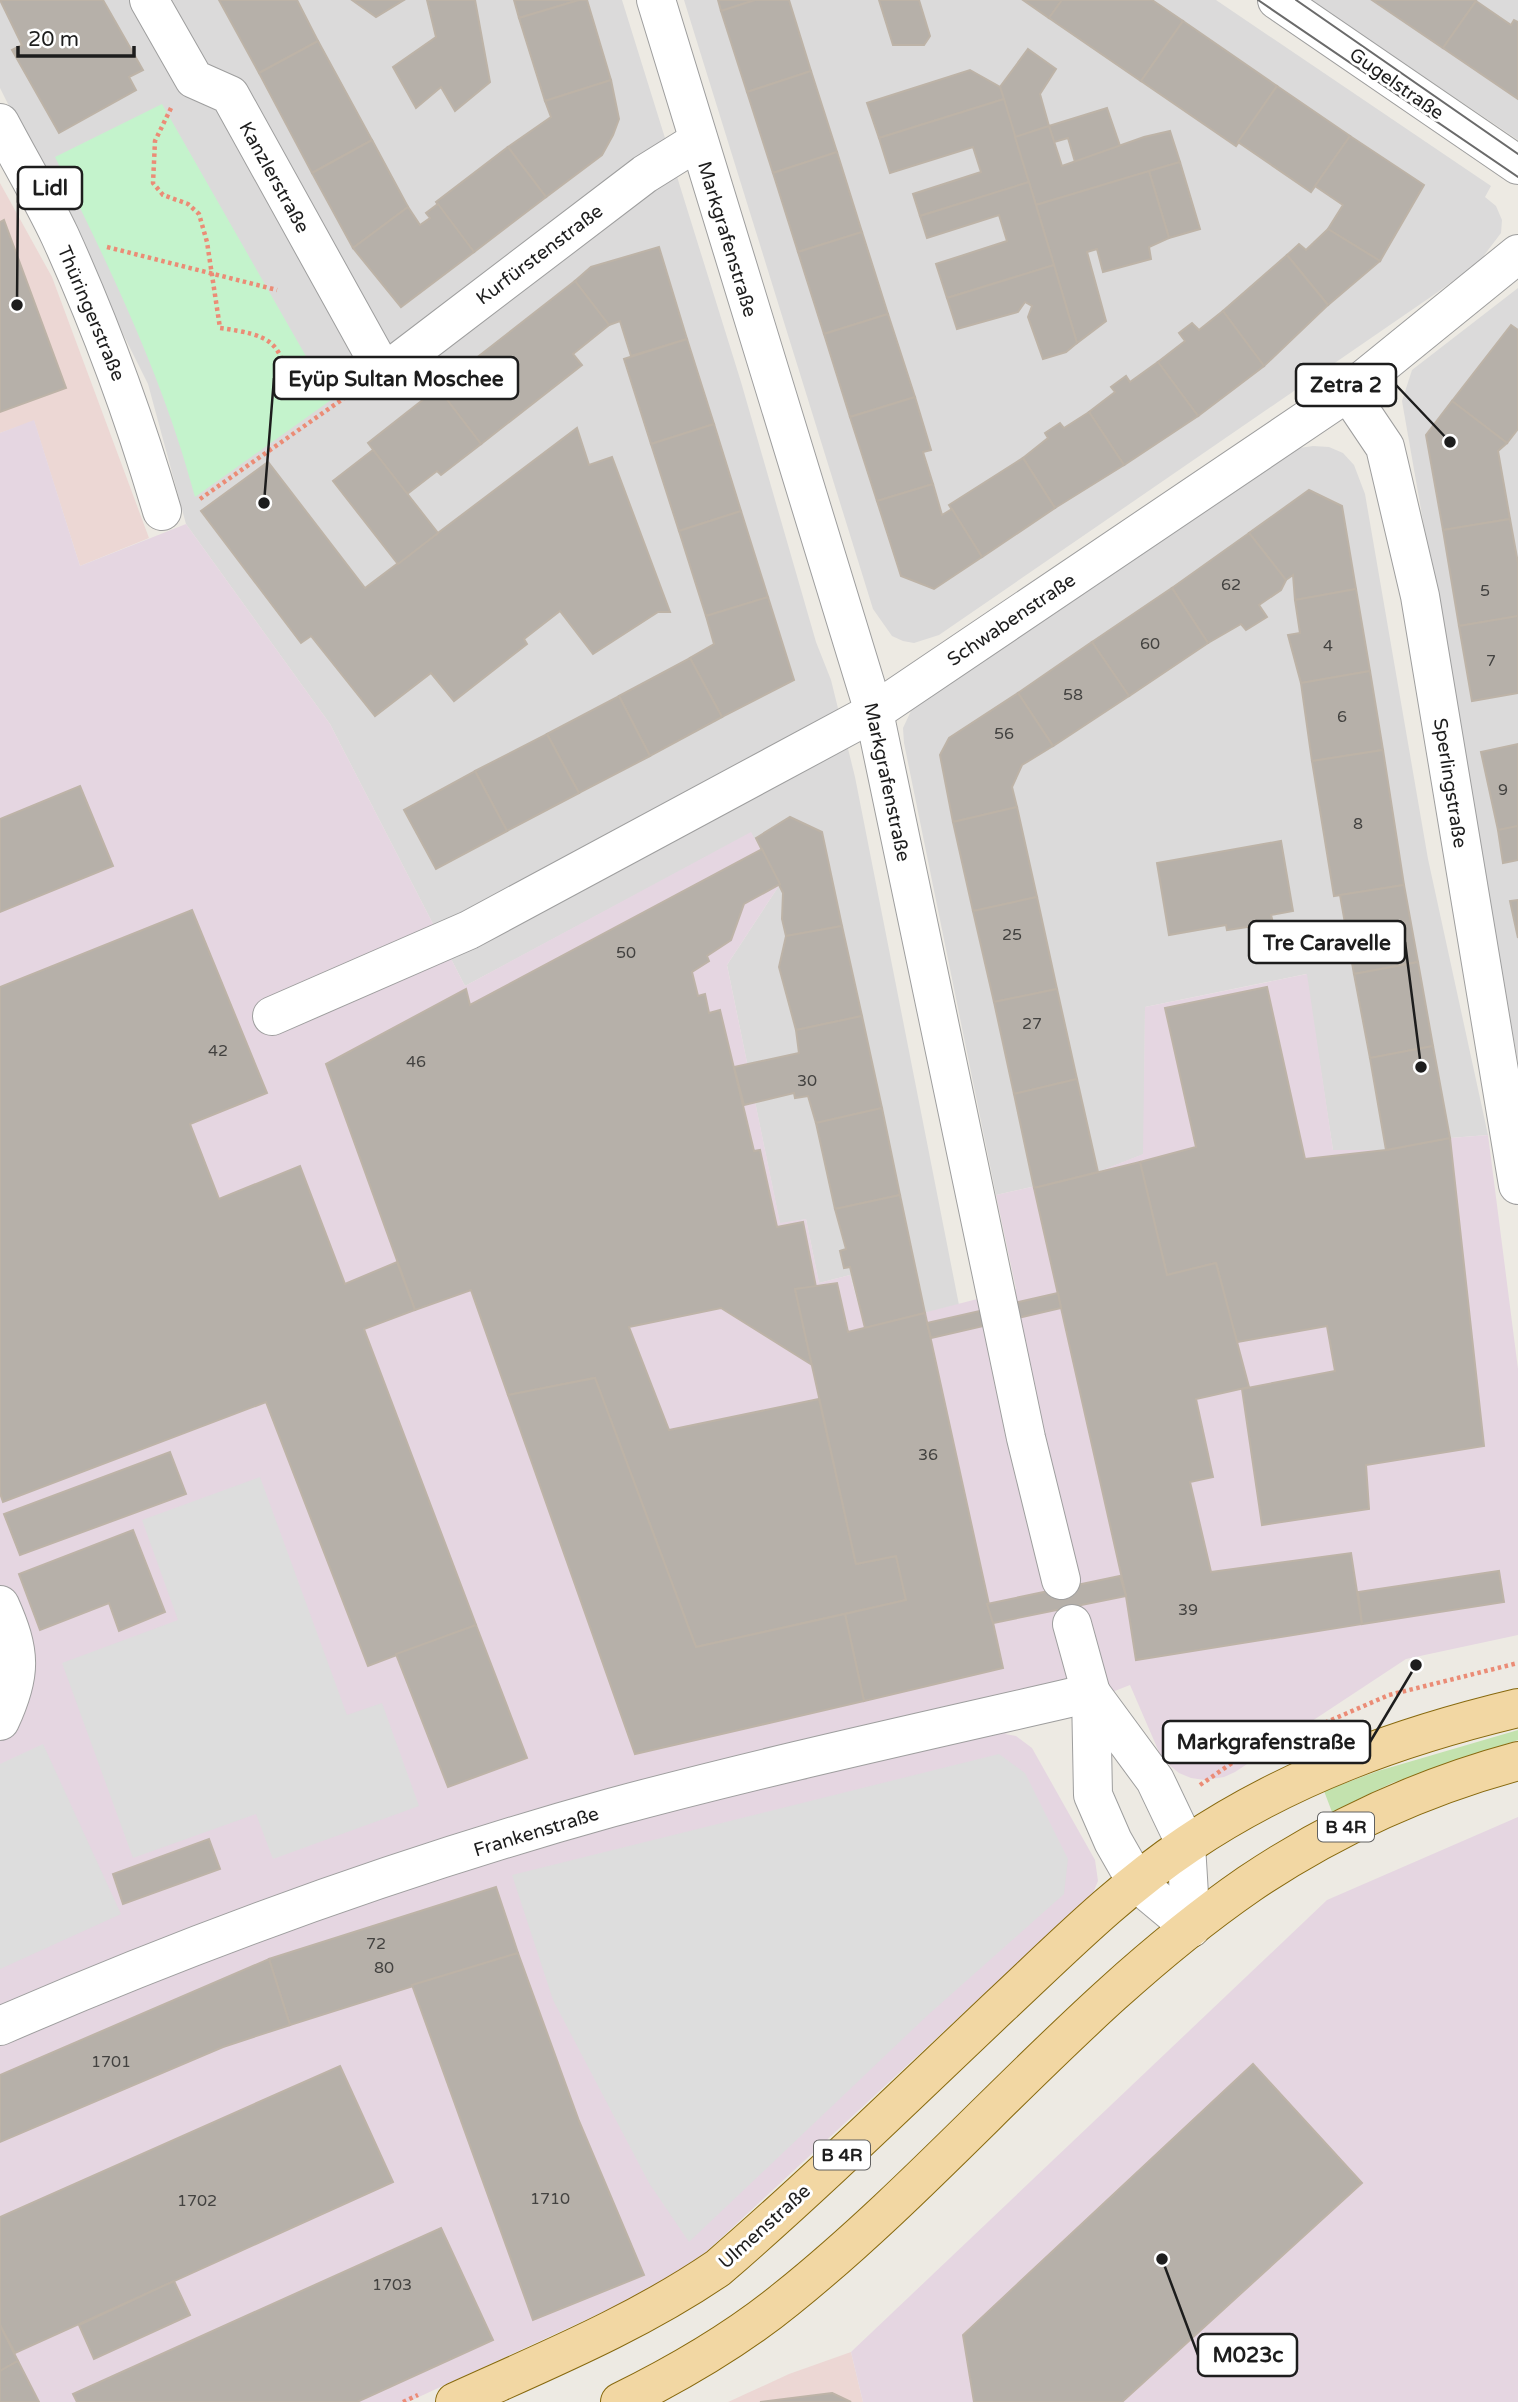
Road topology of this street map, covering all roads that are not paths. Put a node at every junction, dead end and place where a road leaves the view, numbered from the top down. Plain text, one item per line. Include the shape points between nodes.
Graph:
1 (149, 0) edge
2 (656, 0) edge
3 (1277, 0) edge
4 (0, 123) edge
5 (698, 141) junction
6 (1518, 165) edge
7 (1518, 254) edge
8 (384, 373) joint
9 (1348, 392) junction
10 (162, 511) road end
11 (874, 712) junction
12 (271, 1016) dead end
13 (1518, 1183) edge
14 (1060, 1580) dead end
15 (0, 1605) edge
16 (1072, 1624) dead end
17 (1091, 1693) junction
18 (1518, 1708) edge
19 (0, 1721) edge
20 (1518, 1761) edge
21 (1186, 1845) junction
22 (1138, 1883) junction
23 (1191, 1928) junction
24 (0, 2026) edge
25 (441, 2396) edge
26 (620, 2402) edge

1 - 8 street, Kanzlerstraße via 194,79 230,95
2 - 5 street, Markgrafenstraße
3 - 6 street, Gugelstraße
4 - 10 street, Thüringerstraße via 59,234 131,407
5 - 8 street, Kurfürstenstraße via 645,174
5 - 11 street, Markgrafenstraße
7 - 9 street, Schwabenstraße
9 - 11 street, Schwabenstraße
9 - 13 street, Sperlingstraße via 1385,447 1420,596
11 - 12 street, Schwabenstraße via 469,930
11 - 14 street, Markgrafenstraße
15 - 19 street via 19,1655 15,1690
16 - 17 street
17 - 21 street via 1155,1780
17 - 22 street via 1093,1795
17 - 24 street, Frankenstraße via 585,1816 340,1892
18 - 21 main road, B 4R via 1455,1723 1352,1758 1252,1805
20 - 23 main road, B 4R via 1405,1798 1350,1825 1269,1872
21 - 22 main road, Ulmenstraße / B 4R
21 - 23 street
22 - 23 street
22 - 25 main road, Ulmenstraße / B 4R via 1080,1931 718,2268 676,2297 595,2339
23 - 26 main road, B 4R via 785,2301

